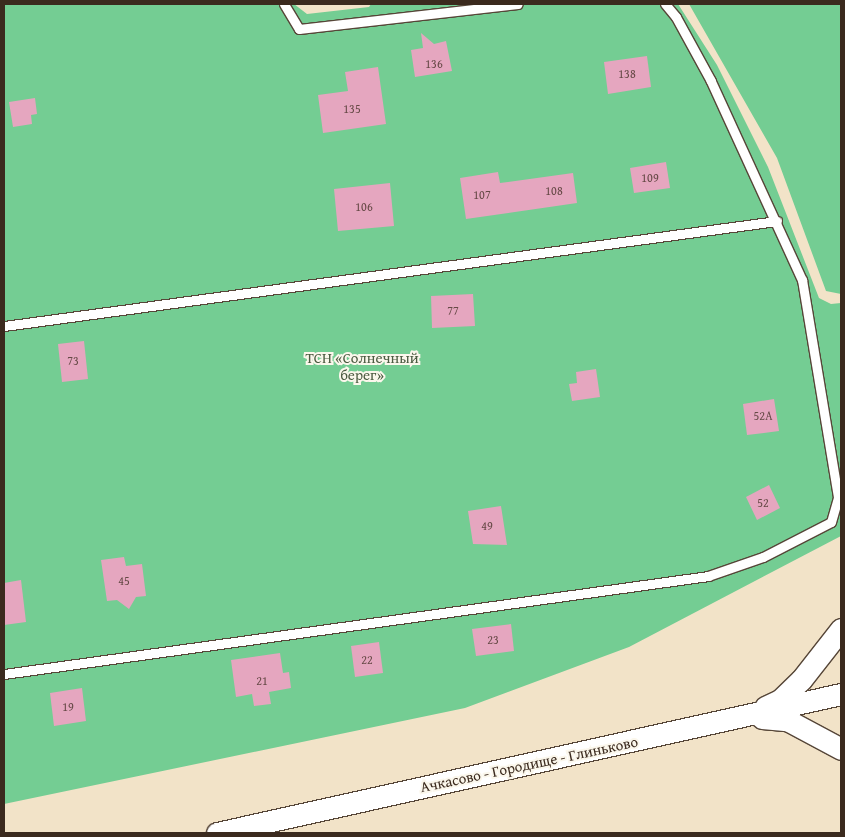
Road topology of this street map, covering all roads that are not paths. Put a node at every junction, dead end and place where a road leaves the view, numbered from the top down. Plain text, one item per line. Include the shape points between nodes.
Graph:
1 (284, 4) edge
2 (518, 4) edge
3 (665, 4) edge
4 (777, 221) junction
5 (4, 326) edge
6 (841, 629) edge
7 (4, 674) edge
8 (841, 694) edge
9 (747, 716) junction
10 (841, 749) edge
11 (216, 833) edge

1 - 2 lane via 299,30
3 - 4 lane via 711,81
4 - 5 lane
4 - 7 lane via 802,280 838,497 831,522 763,557 708,576
6 - 9 street via 780,700
8 - 9 street, Ачкасово - Городище - Глиньково
9 - 10 street via 787,720
9 - 11 street, Ачкасово - Городище - Глиньково

